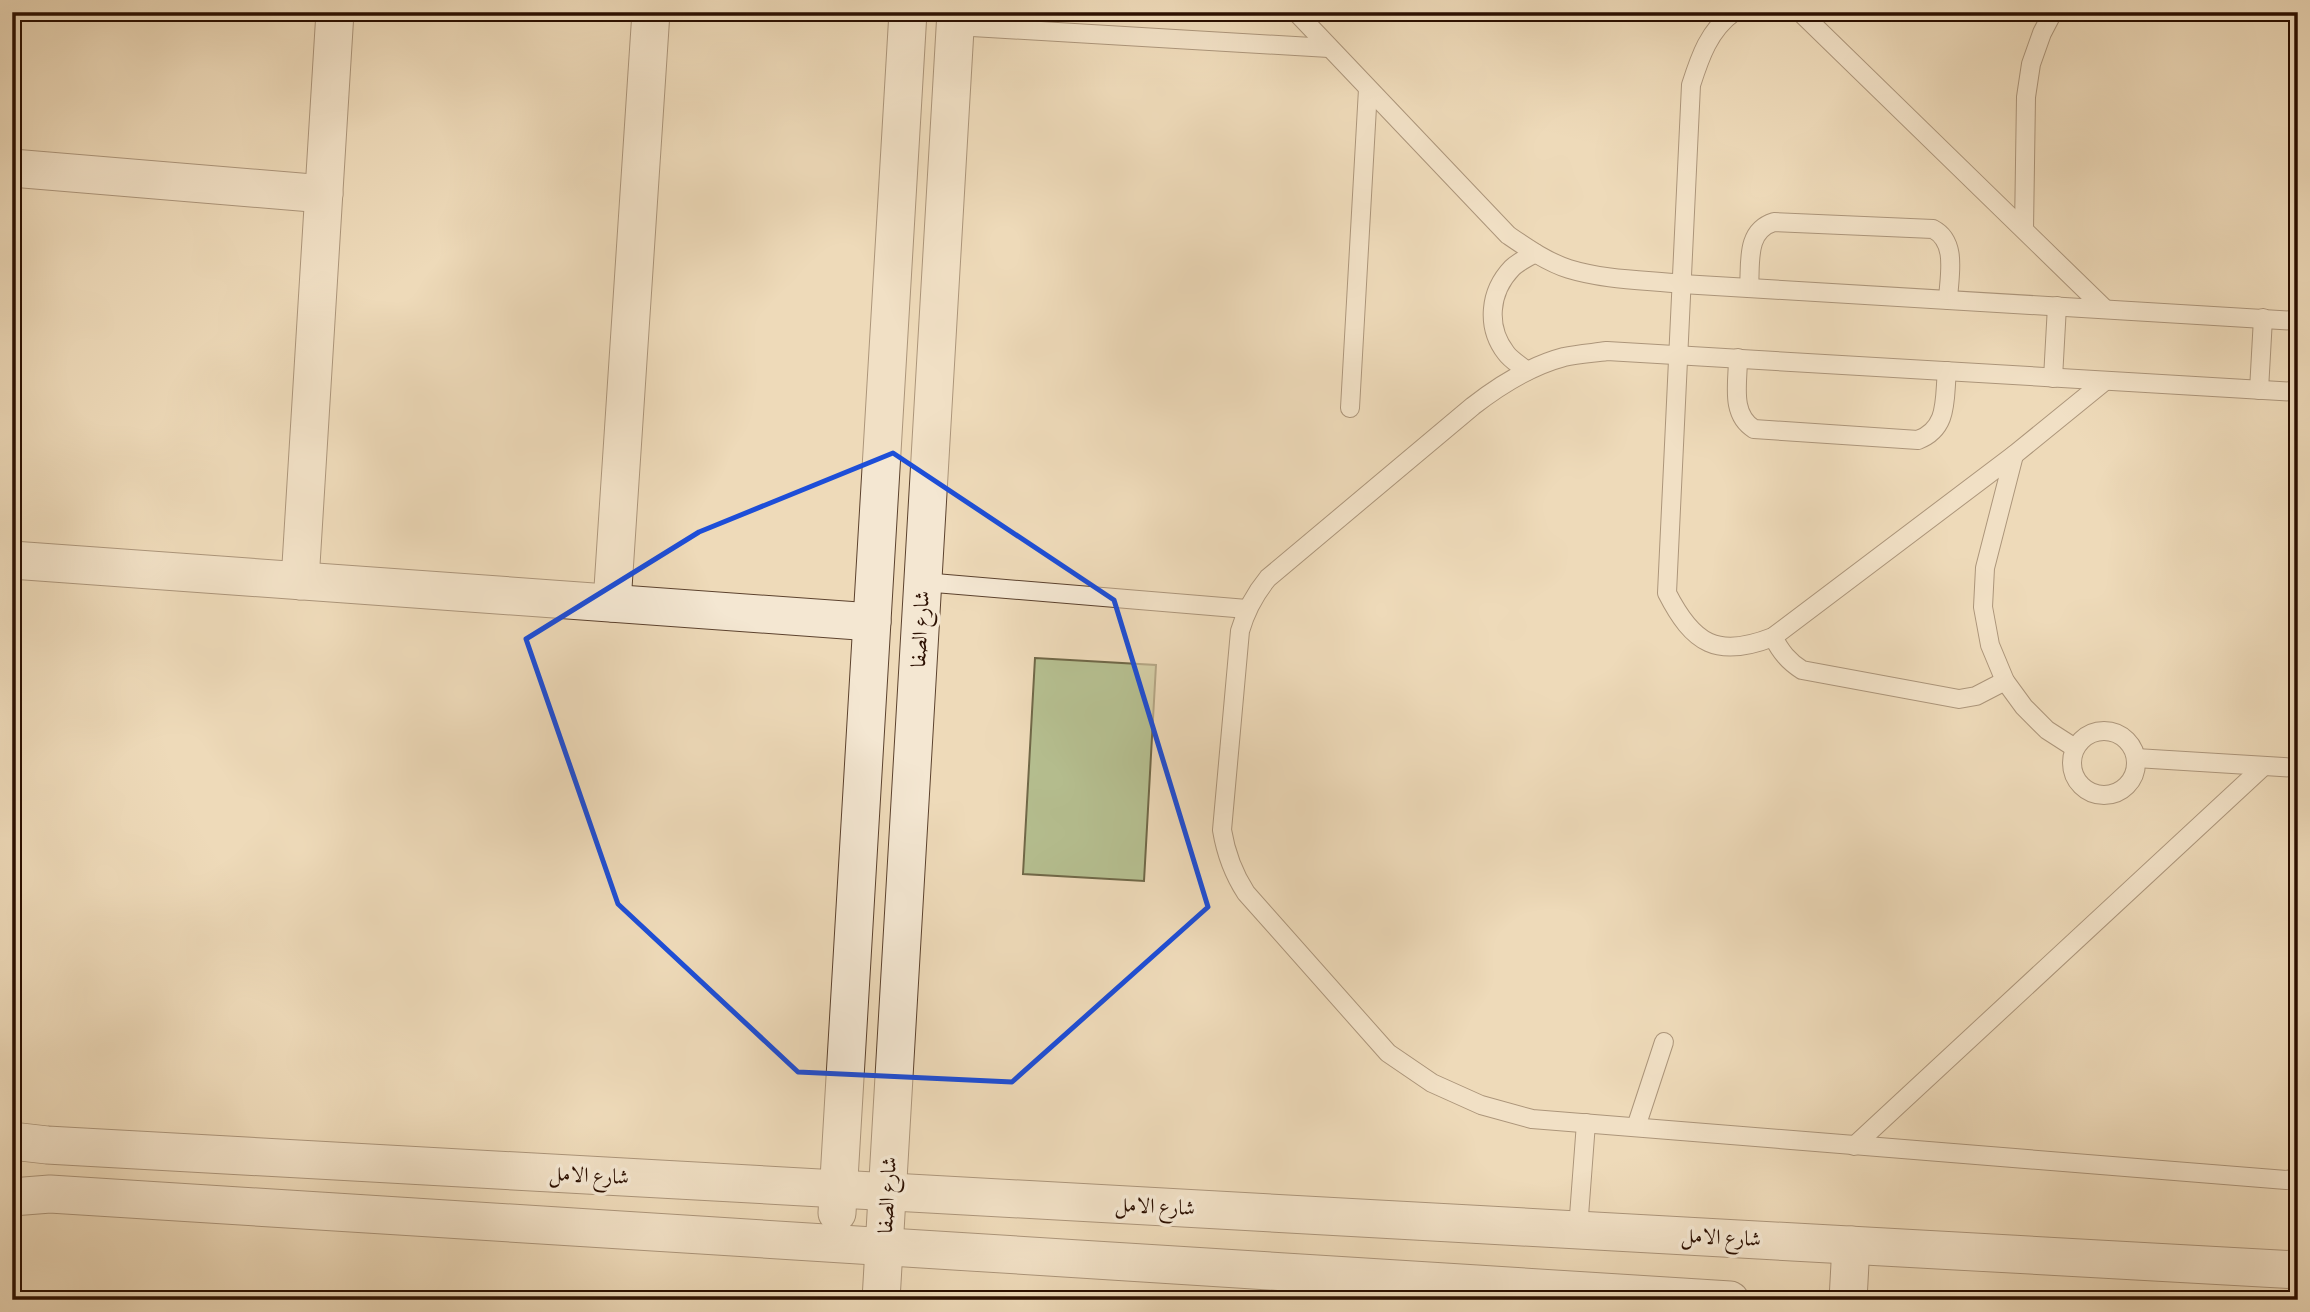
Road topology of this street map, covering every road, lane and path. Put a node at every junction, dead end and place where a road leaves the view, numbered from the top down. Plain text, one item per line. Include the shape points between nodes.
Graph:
1 (335, 12) edge
2 (651, 12) edge
3 (908, 12) edge
4 (1296, 12) edge
5 (1734, 12) edge
6 (1800, 12) edge
7 (2053, 12) edge
8 (956, 19) edge
9 (1329, 48) junction
10 (1368, 89) junction
11 (12, 168) edge
12 (324, 194) junction
13 (2024, 229) junction
14 (1535, 253) junction
15 (1682, 284) junction
16 (1749, 288) junction
17 (1948, 300) junction
18 (2057, 306) junction
19 (2105, 309) junction
20 (2263, 318) junction
21 (2298, 321) edge
22 (1678, 355) junction
23 (1738, 358) junction
24 (1527, 371) junction
25 (1947, 371) junction
26 (2053, 378) junction
27 (2105, 381) junction
28 (2259, 390) junction
29 (2298, 392) edge
30 (1350, 408) dead end
31 (2014, 455) junction
32 (12, 560) edge
33 (300, 581) junction
34 (923, 582) junction
35 (611, 603) junction
36 (1247, 609) junction
37 (872, 622) junction
38 (1773, 637) junction
39 (2006, 681) junction
40 (2075, 748) junction
41 (2136, 758) junction
42 (2264, 765) junction
43 (2298, 768) edge
44 (1664, 1042) dead end
45 (1586, 1123) junction
46 (1636, 1127) junction
47 (12, 1140) edge
48 (1854, 1146) junction
49 (2298, 1178) edge
50 (838, 1189) junction
51 (887, 1191) junction
52 (12, 1197) edge
53 (1578, 1229) junction
54 (835, 1243) junction
55 (1852, 1245) junction
56 (884, 1246) junction
57 (2298, 1270) edge
58 (881, 1300) edge
59 (1730, 1300) edge
60 (1848, 1300) edge

1 - 12 street
2 - 35 street
3 - 37 street
4 - 9 lane
5 - 15 lane via 1712,33 1690,85
6 - 13 lane
7 - 13 lane via 2031,64 2026,97
8 - 9 lane
8 - 34 street, شارع الصفا
9 - 10 lane
10 - 14 lane via 1508,235
10 - 30 lane
11 - 12 street
12 - 33 street
13 - 19 lane
14 - 15 lane via 1604,277
14 - 24 lane via 1513,266 1498,285 1492,310 1495,334 1507,355
15 - 16 lane
15 - 22 lane
16 - 17 lane
16 - 17 lane via 1752,240 1764,225 1933,229 1950,248
17 - 18 lane
18 - 19 lane
18 - 26 lane
19 - 20 lane
20 - 21 lane
20 - 28 lane
22 - 23 lane
22 - 24 lane via 1607,351 1563,357
22 - 38 lane via 1667,593 1681,620 1699,637 1723,647 1749,647
23 - 25 lane
23 - 25 lane via 1738,407 1746,424 1754,429 1928,436 1942,420
24 - 36 lane via 1473,406 1268,578
25 - 26 lane
26 - 27 lane
27 - 28 lane
27 - 31 lane
28 - 29 lane
31 - 38 lane
31 - 39 lane via 1985,568 1983,607 1990,645
32 - 33 street
33 - 35 street
34 - 36 lane
34 - 51 street, شارع الصفا
35 - 37 street
36 - 45 lane via 1240,631 1222,830 1234,874 1246,893 1388,1053 1432,1083 1481,1105 1532,1119
37 - 50 street
38 - 39 lane via 1789,662 1802,670 1959,699
39 - 40 lane via 2047,730
40 - 41 lane via 2092,733 2115,732 2132,747
40 - 41 lane via 2071,761 2081,786 2106,796 2130,783
41 - 42 lane
42 - 43 lane
42 - 48 lane
44 - 46 lane
45 - 46 lane
45 - 53 lane
46 - 48 lane
47 - 50 street, شارع الامل
48 - 49 lane
50 - 51 street, شارع الامل
50 - 54 street
51 - 53 street, شارع الامل
51 - 56 street, شارع الصفا
52 - 54 street via 50,1194
53 - 55 street, شارع الامل
54 - 56 street
55 - 57 street, شارع الامل
55 - 60 street
56 - 58 street, شارع الصفا
56 - 59 street

